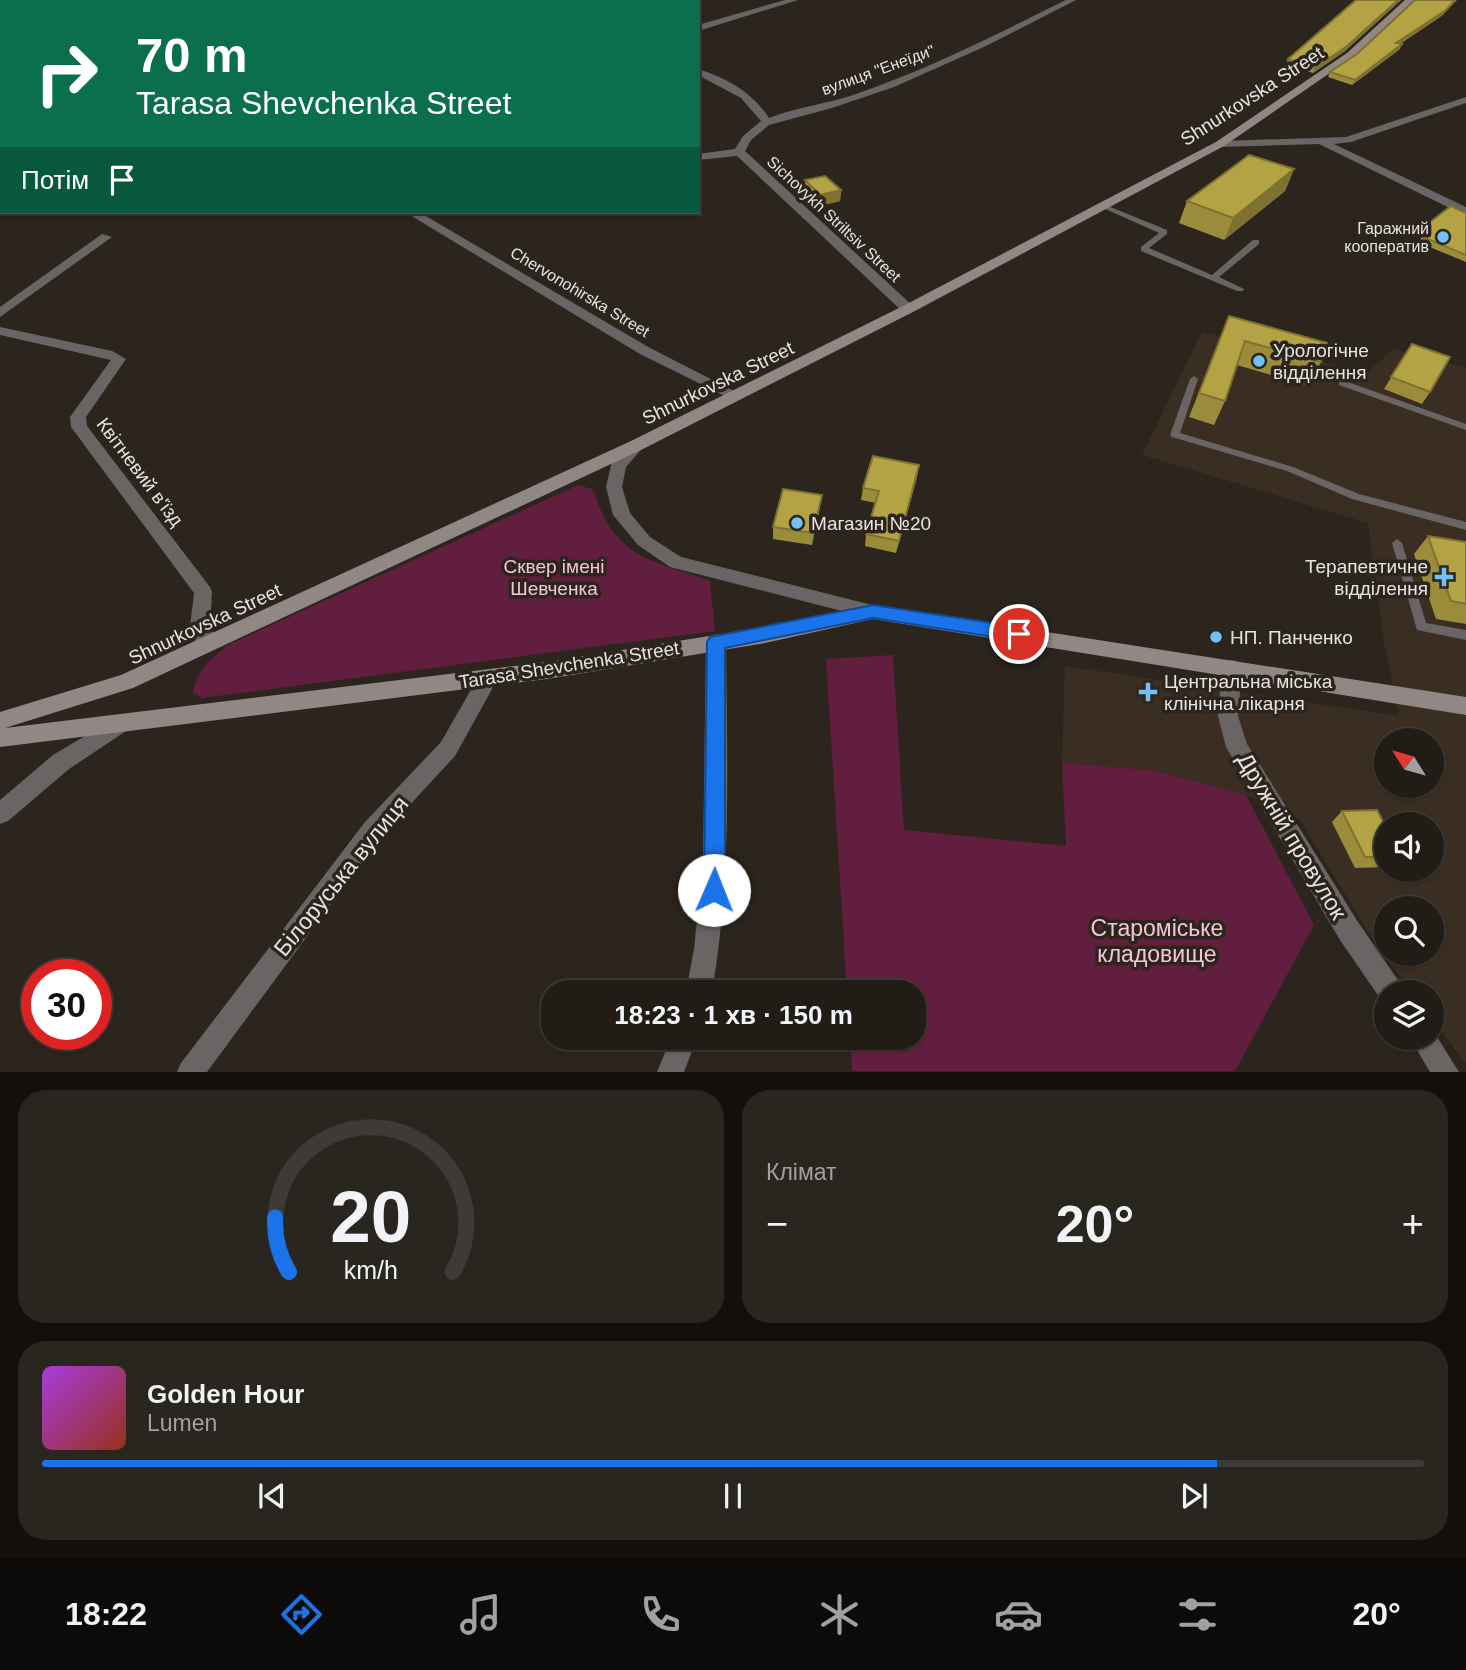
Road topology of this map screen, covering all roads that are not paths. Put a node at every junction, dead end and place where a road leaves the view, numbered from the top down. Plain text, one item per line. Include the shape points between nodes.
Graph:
1 (794, 0) edge
2 (1072, 0) edge
3 (1410, 0) edge
4 (700, 27) edge
5 (700, 73) edge
6 (1466, 100) edge
7 (765, 120) junction
8 (1317, 139) junction
9 (1220, 144) junction
10 (738, 152) junction
11 (700, 157) edge
12 (1103, 206) junction
13 (1466, 212) edge
14 (417, 214) edge
15 (106, 237) dead end
16 (1256, 242) dead end
17 (1213, 278) junction
18 (1240, 289) dead end
19 (908, 309) junction
20 (0, 313) edge
21 (0, 331) edge
22 (1194, 379) dead end
23 (1342, 383) dead end
24 (736, 396) junction
25 (1466, 427) edge
26 (637, 445) junction
27 (1466, 526) edge
28 (1397, 543) dead end
29 (873, 612) junction
30 (1466, 635) edge
31 (217, 640) junction
32 (716, 642) junction
33 (1232, 668) junction
34 (487, 680) junction
35 (1466, 706) edge
36 (0, 721) edge
37 (125, 721) junction
38 (0, 738) edge
39 (0, 814) edge
40 (702, 980) edge
41 (1383, 980) edge
42 (679, 1050) edge
43 (1431, 1050) edge
44 (190, 1072) edge
45 (670, 1072) edge
46 (1446, 1072) edge

1 - 4 street
2 - 7 street, вулиця "Енеїди" via 950,60 862,96
3 - 9 street, Shnurkovska Street via 1350,55
5 - 7 street via 738,90
6 - 8 street via 1347,140
7 - 10 street via 746,135
8 - 9 street
8 - 13 street
9 - 12 street, Shnurkovska Street
10 - 11 street
10 - 19 street, Sichovykh Striltsiv Street
12 - 17 lane via 1164,232 1144,249
12 - 19 street, Shnurkovska Street
14 - 24 street, Chervonohirska Street via 645,351
15 - 20 street
16 - 17 lane
17 - 18 lane
19 - 24 street, Shnurkovska Street
21 - 31 street, Квітневий в'їзд via 120,359 78,417 79,428 203,592 200,627 204,638
22 - 27 lane via 1175,435 1290,469 1356,497
23 - 25 lane
24 - 26 street, Shnurkovska Street
26 - 29 street via 618,465 614,487 622,515 643,541 676,562
26 - 31 street, Shnurkovska Street
28 - 30 lane via 1421,627
29 - 32 street, Tarasa Shevchenka Street
29 - 33 street, Tarasa Shevchenka Street
31 - 36 street, Shnurkovska Street via 126,682
32 - 34 street, Tarasa Shevchenka Street
32 - 40 street via 714,890
33 - 35 street, Tarasa Shevchenka Street
33 - 41 street, Дружній провулок via 1228,716 1237,747
34 - 37 street, Tarasa Shevchenka Street
34 - 44 street, Білоруська вулиця via 448,749 373,829
37 - 38 street, Tarasa Shevchenka Street
37 - 39 street via 61,762
42 - 45 street
43 - 46 street

